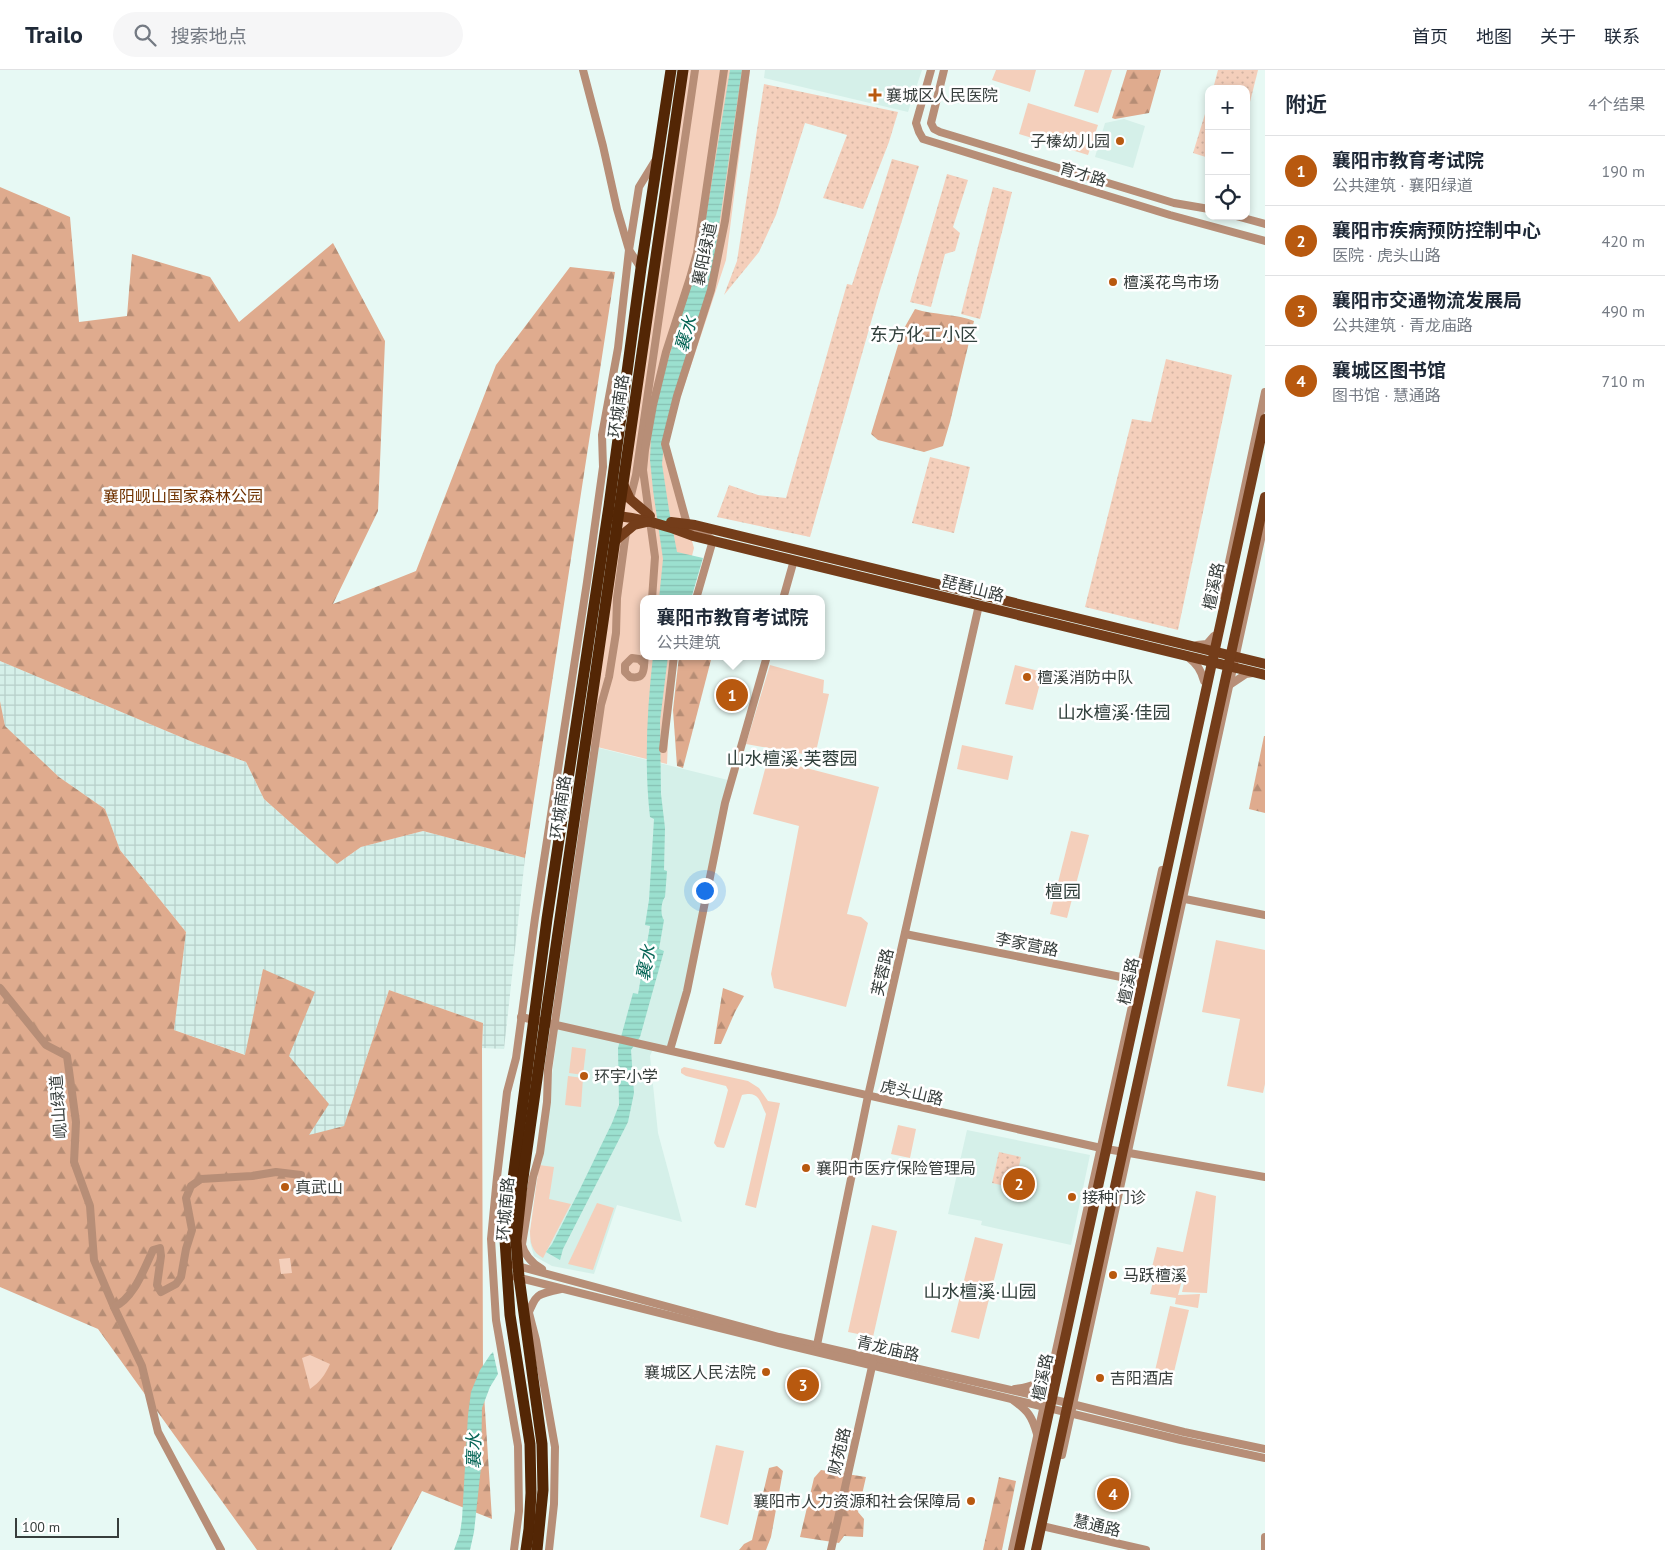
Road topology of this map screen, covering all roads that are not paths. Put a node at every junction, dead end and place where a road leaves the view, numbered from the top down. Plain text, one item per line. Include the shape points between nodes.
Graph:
1 (583, 70) edge
2 (671, 70) edge
3 (683, 70) edge
4 (695, 70) edge
5 (724, 70) edge
6 (746, 70) edge
7 (931, 70) edge
8 (944, 70) edge
9 (658, 156) junction
10 (1205, 208) edge
11 (1250, 220) edge
12 (1265, 224) edge
13 (1265, 240) edge
14 (630, 250) junction
15 (642, 268) junction
16 (1265, 392) edge
17 (1265, 419) edge
18 (624, 486) junction
19 (1265, 497) edge
20 (630, 499) junction
21 (608, 511) junction
22 (650, 519) junction
23 (1265, 521) edge
24 (687, 524) junction
25 (675, 526) junction
26 (626, 532) junction
27 (616, 540) junction
28 (713, 540) junction
29 (794, 560) junction
30 (652, 595) edge
31 (697, 595) edge
32 (784, 595) edge
33 (979, 605) junction
34 (1214, 636) junction
35 (1240, 641) junction
36 (1191, 645) junction
37 (1213, 651) junction
38 (1186, 656) junction
39 (1234, 656) junction
40 (640, 659) edge
41 (644, 660) edge
42 (674, 660) edge
43 (766, 660) edge
44 (1210, 662) junction
45 (1231, 667) junction
46 (1261, 668) edge
47 (1204, 681) junction
48 (1231, 684) junction
49 (663, 749) dead end
50 (1181, 898) junction
51 (1265, 916) edge
52 (905, 934) junction
53 (1140, 981) junction
54 (0, 988) edge
55 (521, 1017) junction
56 (545, 1022) junction
57 (670, 1050) junction
58 (868, 1096) junction
59 (1104, 1149) junction
60 (1125, 1153) junction
61 (301, 1175) dead end
62 (1265, 1177) edge
63 (518, 1222) junction
64 (522, 1244) junction
65 (512, 1271) junction
66 (555, 1276) junction
67 (564, 1288) junction
68 (114, 1307) junction
69 (527, 1319) junction
70 (817, 1345) junction
71 (873, 1362) junction
72 (1053, 1365) junction
73 (1009, 1394) junction
74 (1048, 1403) junction
75 (1070, 1408) junction
76 (1037, 1437) junction
77 (1265, 1449) edge
78 (1265, 1458) edge
79 (1044, 1527) junction
80 (1265, 1537) edge
81 (221, 1550) edge
82 (514, 1550) edge
83 (526, 1550) edge
84 (537, 1550) edge
85 (549, 1550) edge
86 (831, 1550) edge
87 (1012, 1550) edge
88 (1020, 1550) edge
89 (1036, 1550) edge
90 (1041, 1550) edge
91 (1146, 1550) edge
92 (1265, 1550) edge

1 - 14 street
2 - 9 highway, 环城南路
3 - 18 highway, 环城南路
4 - 20 street
5 - 22 street, 襄阳绿道 via 696,253 666,352 645,450 643,470
6 - 24 street, 襄阳绿道 via 725,221 711,290 665,444
7 - 13 street, 育才路 via 916,122 924,138 1170,215
8 - 10 street, 育才路 via 931,123 934,129 1174,203
9 - 14 street via 639,187
9 - 15 highway, 环城南路
11 - 12 street
14 - 15 street
14 - 21 street via 618,348 602,435
15 - 21 highway, 环城南路
16 - 34 street
17 - 37 main road, 檀溪路
18 - 20 main road
18 - 21 highway, 环城南路
19 - 39 main road, 檀溪路
20 - 22 main road
21 - 22 main road
21 - 27 highway, 环城南路
21 - 55 street
21 - 56 highway, 环城南路 via 550,900
22 - 25 main road
22 - 26 main road
22 - 30 street, 襄阳绿道 via 656,557
23 - 35 street
24 - 25 main road, 琵琶山路
24 - 28 street
24 - 36 main road, 琵琶山路
25 - 28 main road, 琵琶山路 via 694,536
26 - 27 main road
26 - 56 street via 609,677
27 - 56 highway, 环城南路
28 - 29 main road, 琵琶山路
28 - 31 street
29 - 32 street
29 - 33 main road, 琵琶山路
33 - 38 main road, 琵琶山路
33 - 52 street, 芙蓉路
34 - 36 street via 1207,644
34 - 37 street
35 - 39 street
35 - 46 street via 1248,656
36 - 37 main road, 琵琶山路
37 - 39 main road, 琵琶山路
37 - 44 main road, 檀溪路
38 - 44 main road, 琵琶山路
38 - 47 street via 1196,664
39 - 45 main road, 檀溪路
39 - 46 main road, 琵琶山路
40 - 41 street via 632,658 627,662 624,668 627,675 637,678 643,674
42 - 49 street
43 - 57 street via 725,803 687,991
44 - 45 main road, 琵琶山路
44 - 47 street
44 - 53 main road, 檀溪路
45 - 46 main road, 琵琶山路
45 - 48 street
45 - 50 main road, 檀溪路
46 - 48 street
47 - 53 street
48 - 50 street
50 - 51 street
50 - 60 main road, 檀溪路
52 - 53 street, 李家营路
52 - 58 street, 芙蓉路
53 - 59 main road, 檀溪路
54 - 68 street, 岘山绿道 via 46,1045 67,1056 76,1122 74,1162 90,1206 94,1260
55 - 56 street, 虎头山路
55 - 82 street via 516,1058 507,1092 491,1239 496,1320 518,1446 519,1511
56 - 57 street, 虎头山路
56 - 63 highway, 环城南路
56 - 64 street via 547,1102
56 - 65 highway, 环城南路 via 512,1182 506,1240
57 - 58 street, 虎头山路
58 - 59 street, 虎头山路
58 - 70 street, 芙蓉路
59 - 60 street, 虎头山路
59 - 72 street
59 - 74 main road, 檀溪路
60 - 62 street, 虎头山路
60 - 75 main road, 檀溪路
61 - 68 street via 276,1172 201,1180 191,1186 186,1198 192,1230 181,1277 176,1284 161,1292 157,1285 160,1248 153,1250 123,1303
63 - 64 street
63 - 65 highway, 环城南路
64 - 66 street via 536,1266
65 - 66 street, 青龙庙路
65 - 67 street, 青龙庙路
65 - 69 highway, 环城南路
65 - 83 highway, 环城南路 via 510,1315 530,1444 531,1493
66 - 70 street, 青龙庙路
67 - 69 street via 540,1293
67 - 71 street, 青龙庙路 via 742,1334
68 - 81 street via 142,1366 158,1432
69 - 84 highway, 环城南路 via 542,1444 543,1490
69 - 85 street via 536,1340 555,1447
70 - 71 street, 青龙庙路
71 - 73 street, 青龙庙路
71 - 86 street, 财苑路
72 - 73 street via 1041,1381
72 - 74 street
73 - 74 street, 青龙庙路
73 - 76 street via 1027,1410
74 - 75 street, 青龙庙路
74 - 76 street
74 - 88 main road, 檀溪路
75 - 77 street, 青龙庙路
75 - 78 street, 青龙庙路 via 1181,1440
75 - 79 main road, 檀溪路
76 - 87 street
79 - 89 main road, 檀溪路
79 - 90 street
79 - 91 street, 慧通路
80 - 92 street

